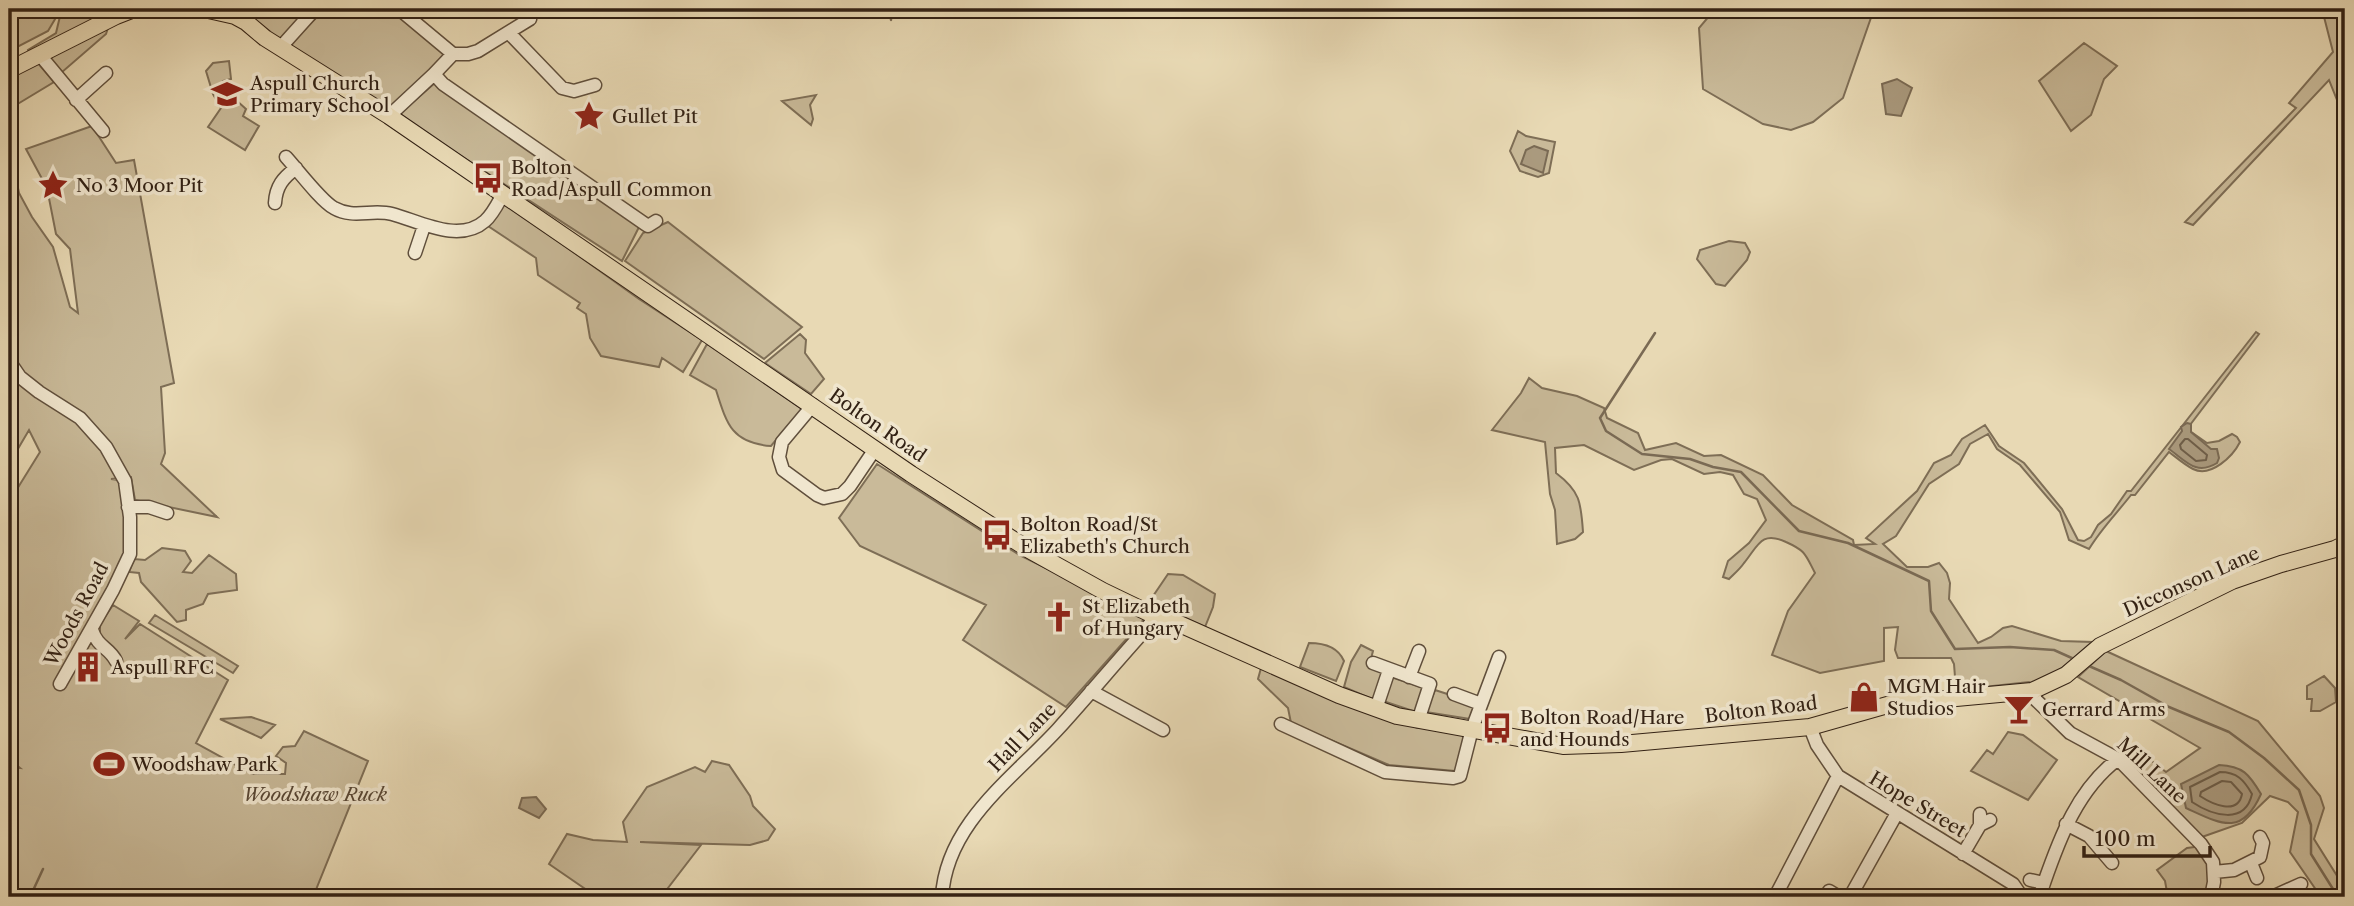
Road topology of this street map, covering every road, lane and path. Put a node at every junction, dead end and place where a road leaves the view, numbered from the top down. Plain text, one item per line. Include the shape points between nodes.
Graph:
1 (134, 9) edge
2 (209, 9) edge
3 (315, 9) edge
4 (399, 9) edge
5 (119, 12) edge
6 (242, 15) edge
7 (530, 19) dead end
8 (509, 33) junction
9 (280, 48) junction
10 (453, 54) junction
11 (40, 55) junction
12 (9, 70) edge
13 (106, 73) dead end
14 (434, 74) junction
15 (595, 85) dead end
16 (76, 100) junction
17 (389, 116) junction
18 (103, 131) dead end
19 (286, 157) dead end
20 (296, 167) junction
21 (503, 194) junction
22 (275, 205) dead end
23 (656, 221) dead end
24 (424, 226) junction
25 (414, 257) dead end
26 (9, 361) edge
27 (813, 405) junction
28 (875, 449) junction
29 (128, 507) junction
30 (167, 513) dead end
31 (2345, 544) edge
32 (1155, 616) junction
33 (92, 630) junction
34 (2095, 650) joint
35 (1419, 651) dead end
36 (1499, 657) dead end
37 (116, 661) dead end
38 (1373, 663) dead end
39 (1389, 670) junction
40 (1409, 677) junction
41 (60, 684) dead end
42 (1091, 691) junction
43 (2032, 691) junction
44 (1454, 694) dead end
45 (1481, 704) junction
46 (1376, 709) junction
47 (1418, 720) junction
48 (1281, 724) dead end
49 (1810, 727) junction
50 (1472, 729) junction
51 (1163, 730) dead end
52 (2118, 759) junction
53 (1838, 776) junction
54 (1897, 813) junction
55 (1984, 820) dead end
56 (2066, 824) junction
57 (2260, 837) dead end
58 (1963, 854) junction
59 (2113, 863) dead end
60 (2251, 863) junction
61 (2214, 872) junction
62 (2258, 878) dead end
63 (2030, 880) dead end
64 (2301, 884) dead end
65 (942, 897) edge
66 (1775, 897) edge
67 (1850, 897) edge
68 (2022, 897) edge
69 (2211, 897) edge
70 (2272, 897) edge

1 - 5 main road
2 - 6 main road, Bolton Road
3 - 9 street
4 - 10 street
5 - 11 main road
6 - 9 main road, Bolton Road
7 - 8 street
8 - 10 street via 473,53
8 - 15 street via 562,88
9 - 17 main road, Bolton Road
10 - 14 street
11 - 12 main road
11 - 16 street
13 - 16 street
14 - 17 street
14 - 23 street via 648,226
16 - 18 street
17 - 21 main road, Bolton Road
19 - 20 street
20 - 22 street via 276,190
20 - 24 street via 333,208 355,215 392,214
21 - 24 street via 485,221 474,227
21 - 27 main road, Bolton Road
24 - 25 street
26 - 29 street, Woods Road via 20,377 80,418 106,447 125,481
27 - 28 main road, Bolton Road
27 - 28 street via 782,442 779,457 783,470 817,495 842,494
28 - 32 main road, Bolton Road via 1031,551
29 - 30 street
29 - 33 street, Woods Road via 130,554
31 - 34 main road, Dicconson Lane via 2232,581
32 - 42 street, Hall Lane
32 - 46 main road, Bolton Road
33 - 37 street via 95,640
33 - 41 street, Woods Road
34 - 43 main road, Bolton Road via 2066,675
35 - 40 street
36 - 45 street
38 - 39 street
39 - 40 street
39 - 46 street
40 - 47 street via 1430,684
42 - 51 street
42 - 65 street, Hall Lane via 969,824 948,862
43 - 49 main road, Bolton Road via 1891,704
43 - 52 street, Mill Lane via 2070,733
44 - 45 street
45 - 50 street
46 - 47 main road, Bolton Road
47 - 50 main road, Bolton Road
48 - 50 street via 1385,772 1453,778 1461,776
49 - 50 main road, Bolton Road via 1563,746
49 - 53 street, Hope Street
52 - 56 street via 2096,778
52 - 61 street, Mill Lane via 2201,844
53 - 54 street, Hope Street
53 - 66 street
54 - 58 street, Hope Street
54 - 67 street
55 - 58 street
56 - 59 street via 2089,836
56 - 63 street via 2043,888
57 - 60 street via 2262,853
58 - 68 street, Hope Street via 2016,887
60 - 61 street
60 - 62 street
61 - 69 street
64 - 70 street

